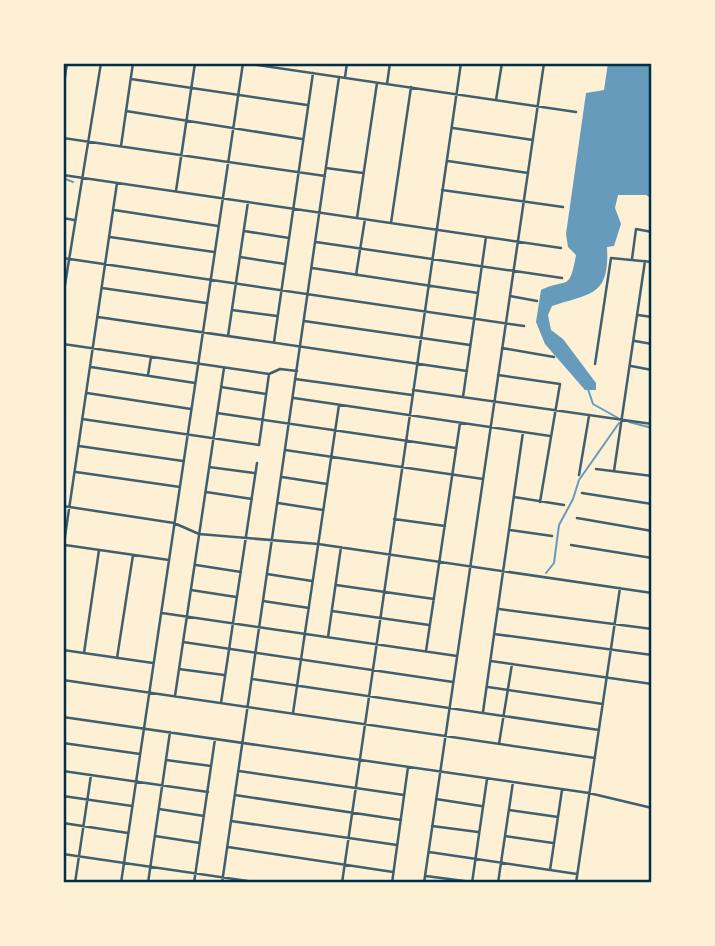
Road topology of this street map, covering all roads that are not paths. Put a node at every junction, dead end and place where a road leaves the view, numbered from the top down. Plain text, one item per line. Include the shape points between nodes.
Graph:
1 (101, 63) edge
2 (133, 63) edge
3 (195, 63) edge
4 (243, 63) edge
5 (347, 63) edge
6 (390, 63) edge
7 (461, 63) edge
8 (502, 63) edge
9 (544, 63) edge
10 (65, 64) edge
11 (313, 73) junction
12 (339, 77) junction
13 (345, 78) junction
14 (131, 79) junction
15 (377, 83) junction
16 (387, 84) junction
17 (191, 88) junction
18 (411, 88) junction
19 (63, 90) edge
20 (238, 94) junction
21 (457, 94) junction
22 (496, 100) junction
23 (309, 105) junction
24 (537, 106) junction
25 (126, 111) junction
26 (576, 112) dead end
27 (186, 121) junction
28 (233, 128) junction
29 (452, 128) junction
30 (63, 138) edge
31 (304, 139) junction
32 (533, 140) junction
33 (89, 141) junction
34 (121, 146) junction
35 (181, 155) junction
36 (447, 161) junction
37 (228, 162) junction
38 (326, 168) junction
39 (299, 172) junction
40 (363, 173) junction
41 (528, 173) junction
42 (63, 174) edge
43 (325, 176) junction
44 (84, 178) junction
45 (118, 183) junction
46 (442, 190) junction
47 (176, 191) junction
48 (222, 198) junction
49 (523, 201) junction
50 (248, 202) junction
51 (563, 207) dead end
52 (293, 208) junction
53 (113, 210) junction
54 (320, 212) junction
55 (63, 218) edge
56 (357, 218) junction
57 (365, 219) junction
58 (74, 220) junction
59 (390, 223) junction
60 (218, 226) junction
61 (437, 229) junction
62 (244, 231) junction
63 (652, 232) edge
64 (110, 237) junction
65 (486, 237) junction
66 (289, 238) junction
67 (518, 241) junction
68 (315, 242) junction
69 (360, 248) junction
70 (561, 248) dead end
71 (214, 252) junction
72 (240, 257) junction
73 (63, 258) edge
74 (69, 259) junction
75 (432, 259) junction
76 (632, 259) junction
77 (645, 261) junction
78 (652, 262) edge
79 (106, 264) junction
80 (285, 264) junction
81 (483, 266) junction
82 (312, 268) junction
83 (513, 271) junction
84 (356, 275) junction
85 (562, 278) dead end
86 (210, 280) junction
87 (236, 283) junction
88 (428, 285) junction
89 (102, 288) junction
90 (281, 290) junction
91 (478, 293) junction
92 (308, 294) junction
93 (510, 296) junction
94 (63, 297) edge
95 (537, 301) dead end
96 (207, 304) junction
97 (232, 310) junction
98 (424, 311) junction
99 (638, 315) junction
100 (277, 316) junction
101 (98, 317) junction
102 (652, 317) edge
103 (474, 318) junction
104 (304, 321) junction
105 (506, 323) junction
106 (524, 326) dead end
107 (203, 332) junction
108 (228, 336) junction
109 (421, 338) junction
110 (635, 341) junction
111 (274, 342) junction
112 (63, 344) edge
113 (652, 344) edge
114 (470, 345) junction
115 (300, 346) junction
116 (502, 348) junction
117 (93, 349) junction
118 (151, 357) junction
119 (554, 357) dead end
120 (417, 363) junction
121 (198, 364) junction
122 (595, 364) dead end
123 (631, 366) junction
124 (90, 367) junction
125 (223, 368) junction
126 (652, 370) edge
127 (296, 371) junction
128 (467, 371) junction
129 (269, 374) junction
130 (498, 374) junction
131 (148, 376) junction
132 (295, 379) junction
133 (195, 383) junction
134 (221, 387) junction
135 (413, 390) junction
136 (86, 393) junction
137 (267, 394) junction
138 (412, 395) junction
139 (463, 397) junction
140 (293, 398) junction
141 (494, 401) junction
142 (339, 405) junction
143 (191, 409) junction
144 (556, 410) junction
145 (217, 413) junction
146 (409, 415) junction
147 (589, 415) junction
148 (82, 419) junction
149 (262, 420) junction
150 (622, 420) junction
151 (460, 423) junction
152 (289, 424) junction
153 (652, 424) edge
154 (490, 427) junction
155 (335, 430) junction
156 (523, 432) junction
157 (187, 434) junction
158 (551, 436) junction
159 (213, 438) junction
160 (405, 441) junction
161 (79, 446) junction
162 (456, 448) junction
163 (285, 450) junction
164 (331, 456) junction
165 (183, 461) junction
166 (257, 463) dead end
167 (209, 467) junction
168 (401, 467) junction
169 (596, 469) dead end
170 (614, 471) junction
171 (75, 472) junction
172 (255, 474) junction
173 (452, 474) junction
174 (579, 475) dead end
175 (652, 476) edge
176 (281, 477) junction
177 (483, 479) junction
178 (327, 484) junction
179 (180, 487) junction
180 (205, 492) junction
181 (582, 493) dead end
182 (514, 497) junction
183 (251, 499) junction
184 (540, 502) junction
185 (277, 503) junction
186 (652, 504) edge
187 (564, 505) dead end
188 (63, 506) edge
189 (69, 508) junction
190 (323, 510) junction
191 (577, 518) dead end
192 (394, 519) junction
193 (174, 523) junction
194 (444, 526) junction
195 (509, 530) junction
196 (652, 531) edge
197 (199, 534) junction
198 (552, 536) dead end
199 (246, 538) junction
200 (272, 539) junction
201 (64, 544) edge
202 (318, 544) junction
203 (571, 545) dead end
204 (341, 547) junction
205 (63, 550) edge
206 (99, 550) junction
207 (388, 554) junction
208 (133, 555) junction
209 (652, 558) edge
210 (169, 560) junction
211 (439, 562) junction
212 (194, 565) junction
213 (470, 566) junction
214 (503, 571) junction
215 (241, 572) junction
216 (267, 574) junction
217 (313, 581) junction
218 (335, 585) junction
219 (620, 588) junction
220 (191, 590) junction
221 (383, 592) junction
222 (652, 593) edge
223 (237, 597) junction
224 (434, 599) junction
225 (263, 601) junction
226 (309, 608) junction
227 (498, 609) junction
228 (332, 611) junction
229 (161, 613) junction
230 (187, 616) junction
231 (379, 618) junction
232 (233, 623) junction
233 (430, 625) junction
234 (614, 625) junction
235 (260, 627) junction
236 (652, 629) edge
237 (305, 634) junction
238 (494, 634) junction
239 (328, 637) junction
240 (183, 642) junction
241 (376, 644) junction
242 (229, 649) junction
243 (63, 650) edge
244 (611, 650) junction
245 (426, 652) junction
246 (84, 653) junction
247 (256, 653) junction
248 (652, 655) edge
249 (457, 656) junction
250 (117, 658) junction
251 (301, 660) junction
252 (491, 661) junction
253 (153, 663) junction
254 (512, 664) junction
255 (179, 669) junction
256 (372, 670) junction
257 (225, 676) junction
258 (607, 677) junction
259 (252, 678) junction
260 (63, 680) edge
261 (453, 682) junction
262 (652, 684) edge
263 (297, 685) junction
264 (487, 687) junction
265 (508, 689) junction
266 (149, 692) junction
267 (175, 696) junction
268 (368, 696) junction
269 (221, 703) junction
270 (603, 704) junction
271 (248, 707) junction
272 (450, 708) junction
273 (483, 712) junction
274 (293, 713) junction
275 (504, 716) junction
276 (63, 717) edge
277 (364, 724) junction
278 (144, 729) junction
279 (599, 730) junction
280 (170, 732) junction
281 (445, 736) junction
282 (215, 739) junction
283 (63, 743) edge
284 (243, 743) junction
285 (499, 744) junction
286 (140, 754) junction
287 (594, 758) junction
288 (166, 760) junction
289 (359, 760) junction
290 (211, 766) junction
291 (408, 767) junction
292 (63, 771) edge
293 (239, 771) junction
294 (440, 772) junction
295 (91, 775) junction
296 (487, 778) junction
297 (136, 781) junction
298 (513, 782) junction
299 (162, 785) junction
300 (355, 788) junction
301 (562, 789) junction
302 (208, 792) junction
303 (589, 793) junction
304 (235, 795) junction
305 (404, 795) junction
306 (63, 796) edge
307 (436, 799) junction
308 (88, 800) junction
309 (132, 806) junction
310 (482, 806) junction
311 (652, 808) edge
312 (159, 809) junction
313 (509, 810) junction
314 (352, 813) junction
315 (204, 816) junction
316 (558, 817) junction
317 (401, 820) junction
318 (231, 821) junction
319 (63, 823) edge
320 (83, 826) junction
321 (432, 826) junction
322 (479, 832) junction
323 (128, 833) junction
324 (155, 836) junction
325 (505, 836) junction
326 (348, 838) junction
327 (200, 843) junction
328 (554, 843) junction
329 (397, 845) junction
330 (228, 847) junction
331 (429, 852) junction
332 (63, 854) edge
333 (79, 856) junction
334 (474, 858) junction
335 (501, 862) junction
336 (124, 863) junction
337 (345, 864) junction
338 (150, 867) junction
339 (550, 870) junction
340 (393, 872) junction
341 (195, 873) junction
342 (577, 874) junction
343 (425, 876) junction
344 (223, 877) junction
345 (75, 883) edge
346 (121, 883) edge
347 (148, 883) edge
348 (194, 883) edge
349 (222, 883) edge
350 (261, 883) edge
351 (342, 883) edge
352 (391, 883) edge
353 (424, 883) edge
354 (472, 883) edge
355 (498, 883) edge
356 (576, 883) edge

1 - 33 street
2 - 14 street
3 - 17 street
4 - 11 street
4 - 20 street
5 - 13 street
6 - 16 street
7 - 21 street
8 - 22 street
9 - 24 street
10 - 19 street
11 - 12 street
11 - 23 street
12 - 13 street
12 - 38 street
13 - 15 street
14 - 17 street
14 - 25 street
15 - 16 street
15 - 40 street
16 - 18 street
17 - 20 street
17 - 27 street
18 - 21 street
18 - 59 street
20 - 23 street
20 - 28 street
21 - 22 street
21 - 29 street
22 - 24 street
23 - 31 street
24 - 26 street
24 - 32 street
25 - 27 street
25 - 34 street
27 - 28 street
27 - 35 street
28 - 31 street
28 - 37 street
29 - 32 street
29 - 36 street
30 - 33 street
31 - 39 street
32 - 41 street
33 - 34 street
33 - 44 street
34 - 35 street
35 - 37 street
35 - 47 street
36 - 41 street
36 - 46 street
37 - 39 street
37 - 48 street
38 - 40 street
38 - 43 street
39 - 43 street
39 - 52 street
40 - 56 street
41 - 49 street
42 - 44 street
43 - 54 street
44 - 45 street
44 - 58 street
45 - 47 street
45 - 53 street
46 - 49 street
46 - 61 street
47 - 48 street
48 - 50 street
48 - 60 street
49 - 51 street
49 - 67 street
50 - 52 street
50 - 62 street
52 - 54 street
52 - 66 street
53 - 60 street
53 - 64 street
54 - 56 street
54 - 68 street
55 - 58 street
56 - 57 street
57 - 59 street
57 - 69 street
58 - 74 street
59 - 61 street
60 - 71 street
61 - 65 street
61 - 75 street
62 - 66 street
62 - 72 street
63 - 76 street via 636,229
64 - 71 street
64 - 79 street
65 - 67 street
65 - 81 street
66 - 80 street
67 - 70 street
67 - 83 street
68 - 69 street
68 - 82 street
69 - 75 street
69 - 84 street
71 - 86 street
72 - 80 street
72 - 87 street
73 - 74 street
74 - 79 street
74 - 94 street
75 - 81 street
75 - 88 street
76 - 77 street
76 - 122 street via 614,256 609,261
77 - 78 street
77 - 99 street
79 - 86 street
79 - 89 street
80 - 90 street
81 - 83 street
81 - 91 street
82 - 84 street
82 - 92 street
83 - 85 street
83 - 93 street
84 - 88 street
86 - 87 street
86 - 96 street
87 - 90 street
87 - 97 street
88 - 91 street
88 - 98 street
89 - 96 street
89 - 101 street
90 - 92 street
90 - 100 street
91 - 103 street
92 - 98 street
92 - 104 street
93 - 95 street
93 - 105 street
96 - 107 street
97 - 100 street
97 - 108 street
98 - 103 street
98 - 109 street
99 - 102 street
99 - 110 street
100 - 111 street
101 - 107 street
101 - 117 street
103 - 105 street
103 - 114 street
104 - 109 street
104 - 115 street
105 - 106 street
105 - 116 street
107 - 108 street
107 - 121 street
108 - 111 street
109 - 114 street
109 - 120 street
110 - 113 street
110 - 123 street
111 - 115 street
112 - 117 street
114 - 128 street
115 - 120 street
115 - 127 street
116 - 119 street
116 - 130 street
117 - 118 street
117 - 124 street
118 - 121 street
118 - 131 street
120 - 128 street
120 - 135 street
121 - 125 street
121 - 133 street
123 - 126 street
123 - 150 street
124 - 131 street
124 - 136 street
125 - 129 street
125 - 134 street
127 - 129 street via 280,369
127 - 132 street
128 - 139 street
129 - 137 street
130 - 141 street
130 - 144 street via 560,384
131 - 133 street
132 - 138 street
132 - 140 street
133 - 143 street
134 - 137 street
134 - 145 street
135 - 138 street
135 - 139 street
136 - 143 street
136 - 148 street
137 - 149 street
138 - 146 street
139 - 141 street
140 - 142 street
140 - 152 street
141 - 144 street
141 - 154 street
142 - 146 street
142 - 155 street
143 - 157 street
144 - 147 street
144 - 158 street
145 - 149 street
145 - 159 street
146 - 151 street
146 - 160 street
147 - 150 street
147 - 174 street
148 - 157 street
148 - 161 street
149 - 152 street
149 - 159 street via 259,445
150 - 153 street
150 - 170 street
151 - 154 street
151 - 162 street
152 - 155 street
152 - 163 street
154 - 156 street
154 - 177 street
155 - 160 street
155 - 164 street
156 - 158 street
156 - 182 street
157 - 159 street
157 - 165 street
158 - 184 street
159 - 167 street
160 - 162 street
160 - 168 street
161 - 165 street
161 - 171 street
162 - 173 street
163 - 164 street
163 - 176 street
164 - 168 street
164 - 178 street
165 - 179 street
166 - 172 street
167 - 172 street
167 - 180 street
168 - 173 street
168 - 192 street
169 - 170 street
170 - 175 street
171 - 179 street
171 - 189 street
172 - 183 street
173 - 177 street
173 - 194 street
176 - 178 street
176 - 185 street
177 - 213 street
178 - 190 street
179 - 193 street
180 - 183 street
180 - 197 street
181 - 186 street
182 - 184 street
182 - 195 street
183 - 199 street
184 - 187 street
185 - 190 street
185 - 200 street
188 - 189 street
189 - 193 street
189 - 201 street
190 - 202 street
191 - 196 street
192 - 194 street
192 - 207 street
193 - 197 street
193 - 210 street
194 - 211 street
195 - 198 street
195 - 214 street
197 - 199 street
197 - 212 street
199 - 200 street
199 - 215 street
200 - 202 street
200 - 216 street
201 - 205 street
201 - 206 street
202 - 204 street
202 - 217 street
203 - 209 street
204 - 207 street
204 - 218 street
206 - 208 street
206 - 246 street
207 - 211 street
207 - 221 street
208 - 210 street
208 - 250 street
210 - 229 street
211 - 213 street
211 - 224 street
212 - 215 street
212 - 220 street
213 - 214 street
213 - 249 street
214 - 219 street
214 - 227 street
215 - 223 street
216 - 217 street
216 - 225 street
217 - 226 street
218 - 221 street
218 - 228 street
219 - 222 street
219 - 234 street
220 - 223 street
220 - 230 street
221 - 224 street
221 - 231 street
223 - 232 street
224 - 233 street
225 - 226 street
225 - 235 street
226 - 237 street
227 - 234 street
227 - 238 street
228 - 231 street
228 - 239 street
229 - 230 street
229 - 253 street
230 - 232 street
230 - 240 street
231 - 233 street
231 - 241 street
232 - 235 street
232 - 242 street
233 - 245 street
234 - 236 street
234 - 244 street
235 - 237 street
235 - 247 street
237 - 239 street
237 - 251 street
238 - 244 street
238 - 252 street
239 - 241 street
240 - 242 street
240 - 255 street
241 - 245 street
241 - 256 street
242 - 247 street
242 - 257 street
243 - 246 street
244 - 248 street
244 - 258 street
245 - 249 street
246 - 250 street
247 - 251 street
247 - 259 street
249 - 261 street
250 - 253 street
251 - 256 street
251 - 263 street
252 - 254 street
252 - 264 street
253 - 266 street
254 - 258 street
254 - 265 street
255 - 257 street
255 - 267 street
256 - 261 street
256 - 268 street
257 - 269 street
258 - 262 street
258 - 270 street
259 - 263 street
259 - 271 street
260 - 266 street
261 - 272 street
263 - 268 street
263 - 274 street
264 - 265 street
264 - 273 street
265 - 270 street
265 - 275 street
266 - 267 street
266 - 278 street
267 - 269 street
268 - 272 street
268 - 277 street
269 - 271 street
270 - 279 street
271 - 274 street
271 - 284 street
272 - 273 street
272 - 281 street
273 - 275 street
274 - 277 street
275 - 279 street
275 - 285 street
276 - 278 street
277 - 281 street
277 - 289 street
278 - 280 street
278 - 286 street
279 - 287 street
280 - 282 street
280 - 288 street
281 - 285 street
281 - 294 street
282 - 284 street
282 - 290 street
283 - 286 street
284 - 289 street
284 - 293 street
285 - 287 street
286 - 297 street
287 - 303 street
288 - 290 street
288 - 299 street
289 - 291 street
289 - 300 street
290 - 302 street
291 - 294 street
291 - 305 street
292 - 295 street
293 - 300 street
293 - 304 street
294 - 296 street
294 - 307 street
295 - 297 street
295 - 308 street
296 - 298 street
296 - 310 street
297 - 299 street
297 - 309 street
298 - 301 street
298 - 313 street
299 - 302 street
299 - 312 street
300 - 305 street
300 - 314 street
301 - 303 street
301 - 316 street
302 - 315 street
303 - 311 street
303 - 342 street
304 - 314 street
304 - 318 street
305 - 317 street
306 - 308 street
307 - 310 street
307 - 321 street
308 - 309 street
308 - 320 street
309 - 323 street
310 - 322 street
312 - 315 street
312 - 324 street
313 - 316 street
313 - 325 street
314 - 317 street
314 - 326 street
315 - 327 street
316 - 328 street
317 - 329 street
318 - 326 street
318 - 330 street
319 - 320 street
320 - 323 street
320 - 333 street
321 - 322 street
321 - 331 street
322 - 334 street
323 - 336 street
324 - 327 street
324 - 338 street
325 - 328 street
325 - 335 street
326 - 329 street
326 - 337 street
327 - 341 street
328 - 339 street
329 - 340 street
330 - 337 street
330 - 344 street
331 - 334 street
331 - 343 street
332 - 333 street
333 - 336 street
333 - 345 street
334 - 335 street
334 - 354 street
335 - 339 street
335 - 355 street
336 - 338 street
336 - 346 street
337 - 340 street
337 - 351 street
338 - 341 street
338 - 347 street
339 - 342 street
340 - 352 street
341 - 344 street
341 - 348 street
342 - 356 street
343 - 353 street
343 - 354 street
344 - 349 street
344 - 350 street

